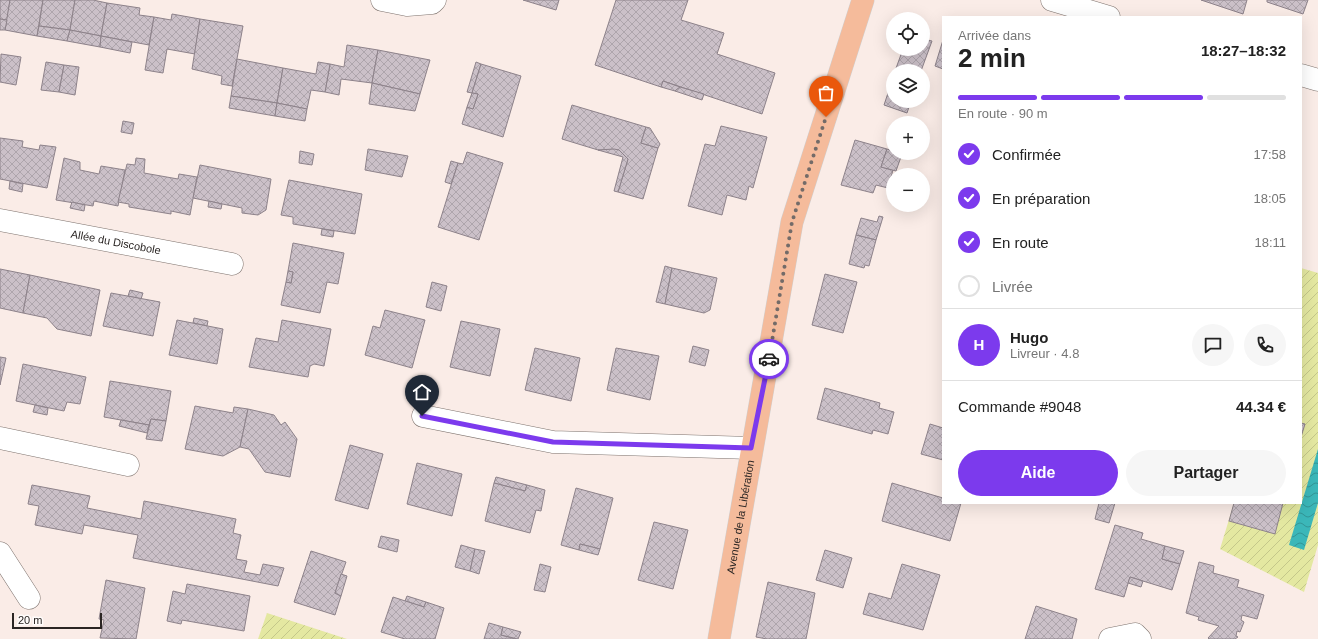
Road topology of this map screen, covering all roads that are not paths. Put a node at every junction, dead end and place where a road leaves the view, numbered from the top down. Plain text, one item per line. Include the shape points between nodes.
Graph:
1 (382, 0) edge
2 (435, 0) edge
3 (863, 0) edge
4 (1052, 0) edge
5 (1106, 16) edge
6 (1302, 74) edge
7 (1318, 80) edge
8 (0, 220) edge
9 (232, 264) dead end
10 (422, 416) dead end
11 (0, 438) edge
12 (751, 448) junction
13 (128, 466) dead end
14 (0, 553) edge
15 (29, 598) dead end
16 (719, 639) edge
17 (1110, 639) edge
18 (1140, 639) edge

1 - 2 street via 407,5 432,3
3 - 12 main road, Avenue de la Libération via 792,222 769,361
4 - 5 street
6 - 7 street
8 - 9 street, Allée du Discobole
10 - 12 street via 553,442
11 - 13 street
12 - 16 main road, Avenue de la Libération
14 - 15 street
17 - 18 street via 1135,634

